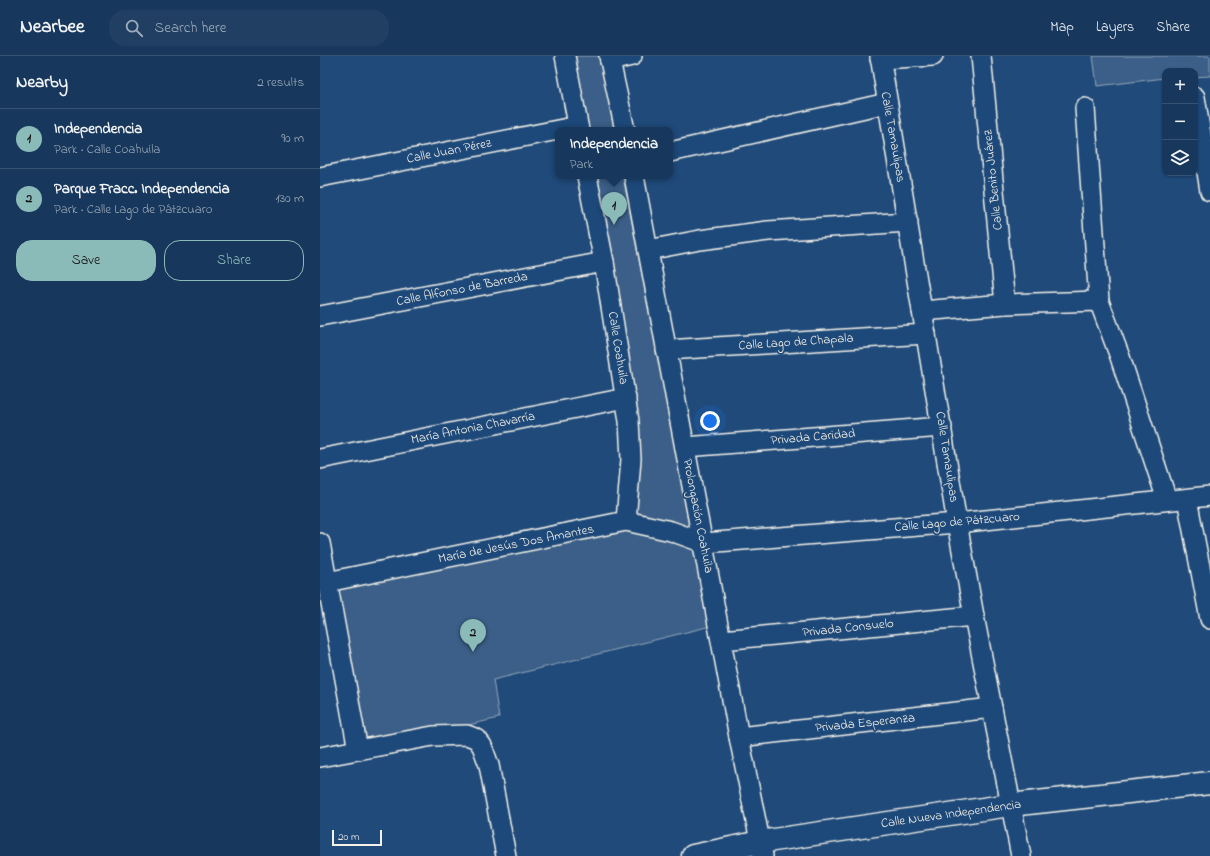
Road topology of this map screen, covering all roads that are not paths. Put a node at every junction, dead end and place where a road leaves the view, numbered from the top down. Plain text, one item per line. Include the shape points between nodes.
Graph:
1 (565, 56) edge
2 (632, 56) edge
3 (933, 56) edge
4 (981, 56) edge
5 (880, 57) edge
6 (609, 58) edge
7 (887, 103) junction
8 (1196, 104) edge
9 (1085, 108) dead end
10 (578, 127) edge
11 (624, 127) edge
12 (555, 132) edge
13 (673, 151) edge
14 (320, 178) edge
15 (588, 179) edge
16 (635, 179) edge
17 (1210, 191) edge
18 (908, 222) junction
19 (648, 250) junction
20 (604, 262) junction
21 (1099, 301) junction
22 (1005, 304) junction
23 (922, 311) junction
24 (320, 316) edge
25 (926, 334) junction
26 (666, 350) junction
27 (626, 398) junction
28 (942, 427) junction
29 (685, 447) junction
30 (320, 458) edge
31 (1210, 496) edge
32 (1187, 499) junction
33 (1167, 500) junction
34 (626, 521) junction
35 (957, 523) junction
36 (320, 543) edge
37 (704, 543) junction
38 (327, 582) junction
39 (974, 616) junction
40 (1210, 619) edge
41 (722, 640) junction
42 (992, 708) junction
43 (739, 737) junction
44 (358, 750) junction
45 (320, 757) edge
46 (1210, 783) edge
47 (1010, 805) junction
48 (762, 849) edge
49 (506, 856) edge
50 (693, 856) edge
51 (1021, 856) edge

1 - 10 street
2 - 6 street
3 - 5 street
4 - 22 street, Calle Benito Juárez
5 - 7 street, Calle Tamaulipas
6 - 11 street
7 - 13 street
7 - 18 street, Calle Tamaulipas
8 - 17 street
9 - 21 street
12 - 14 street, Calle Juan Pérez
15 - 20 street, Calle Coahuila
16 - 19 street, Prolongación Coahuila
18 - 19 street via 768,231
18 - 23 street, Calle Tamaulipas
19 - 26 street, Prolongación Coahuila
20 - 24 street, Calle Alfonso de Barreda
20 - 27 street, Calle Coahuila
21 - 22 street
21 - 33 street
22 - 23 street
23 - 25 street, Calle Tamaulipas
25 - 26 street, Calle Lago de Chapala
25 - 28 street, Calle Tamaulipas
26 - 29 street, Prolongación Coahuila
27 - 30 street, María Antonia Chavarría
27 - 34 street, Calle Coahuila via 630,421 631,459
28 - 29 street, Privada Caridad
28 - 35 street, Calle Tamaulipas
29 - 37 street, Prolongación Coahuila
31 - 32 street, Calle Lago de Pátzcuaro
32 - 33 street, Calle Lago de Pátzcuaro
32 - 40 street
33 - 35 street, Calle Lago de Pátzcuaro
34 - 37 street, María de Jesús Dos Amantes via 671,531
34 - 38 street, María de Jesús Dos Amantes
35 - 37 street, Calle Lago de Pátzcuaro
35 - 39 street, Calle Tamaulipas
36 - 38 street
37 - 41 street, Prolongación Coahuila
38 - 44 street
39 - 41 street, Privada Consuelo
39 - 42 street, Calle Tamaulipas
41 - 43 street, Prolongación Coahuila
42 - 43 street, Privada Esperanza
42 - 47 street, Calle Tamaulipas
43 - 48 street, Prolongación Coahuila
44 - 45 street
44 - 49 street via 433,736 467,735 477,739 489,765
46 - 47 street, Calle Nueva Independencia
47 - 48 street, Calle Nueva Independencia
47 - 51 street, Calle Tamaulipas
48 - 50 street, Calle Nueva Independencia

